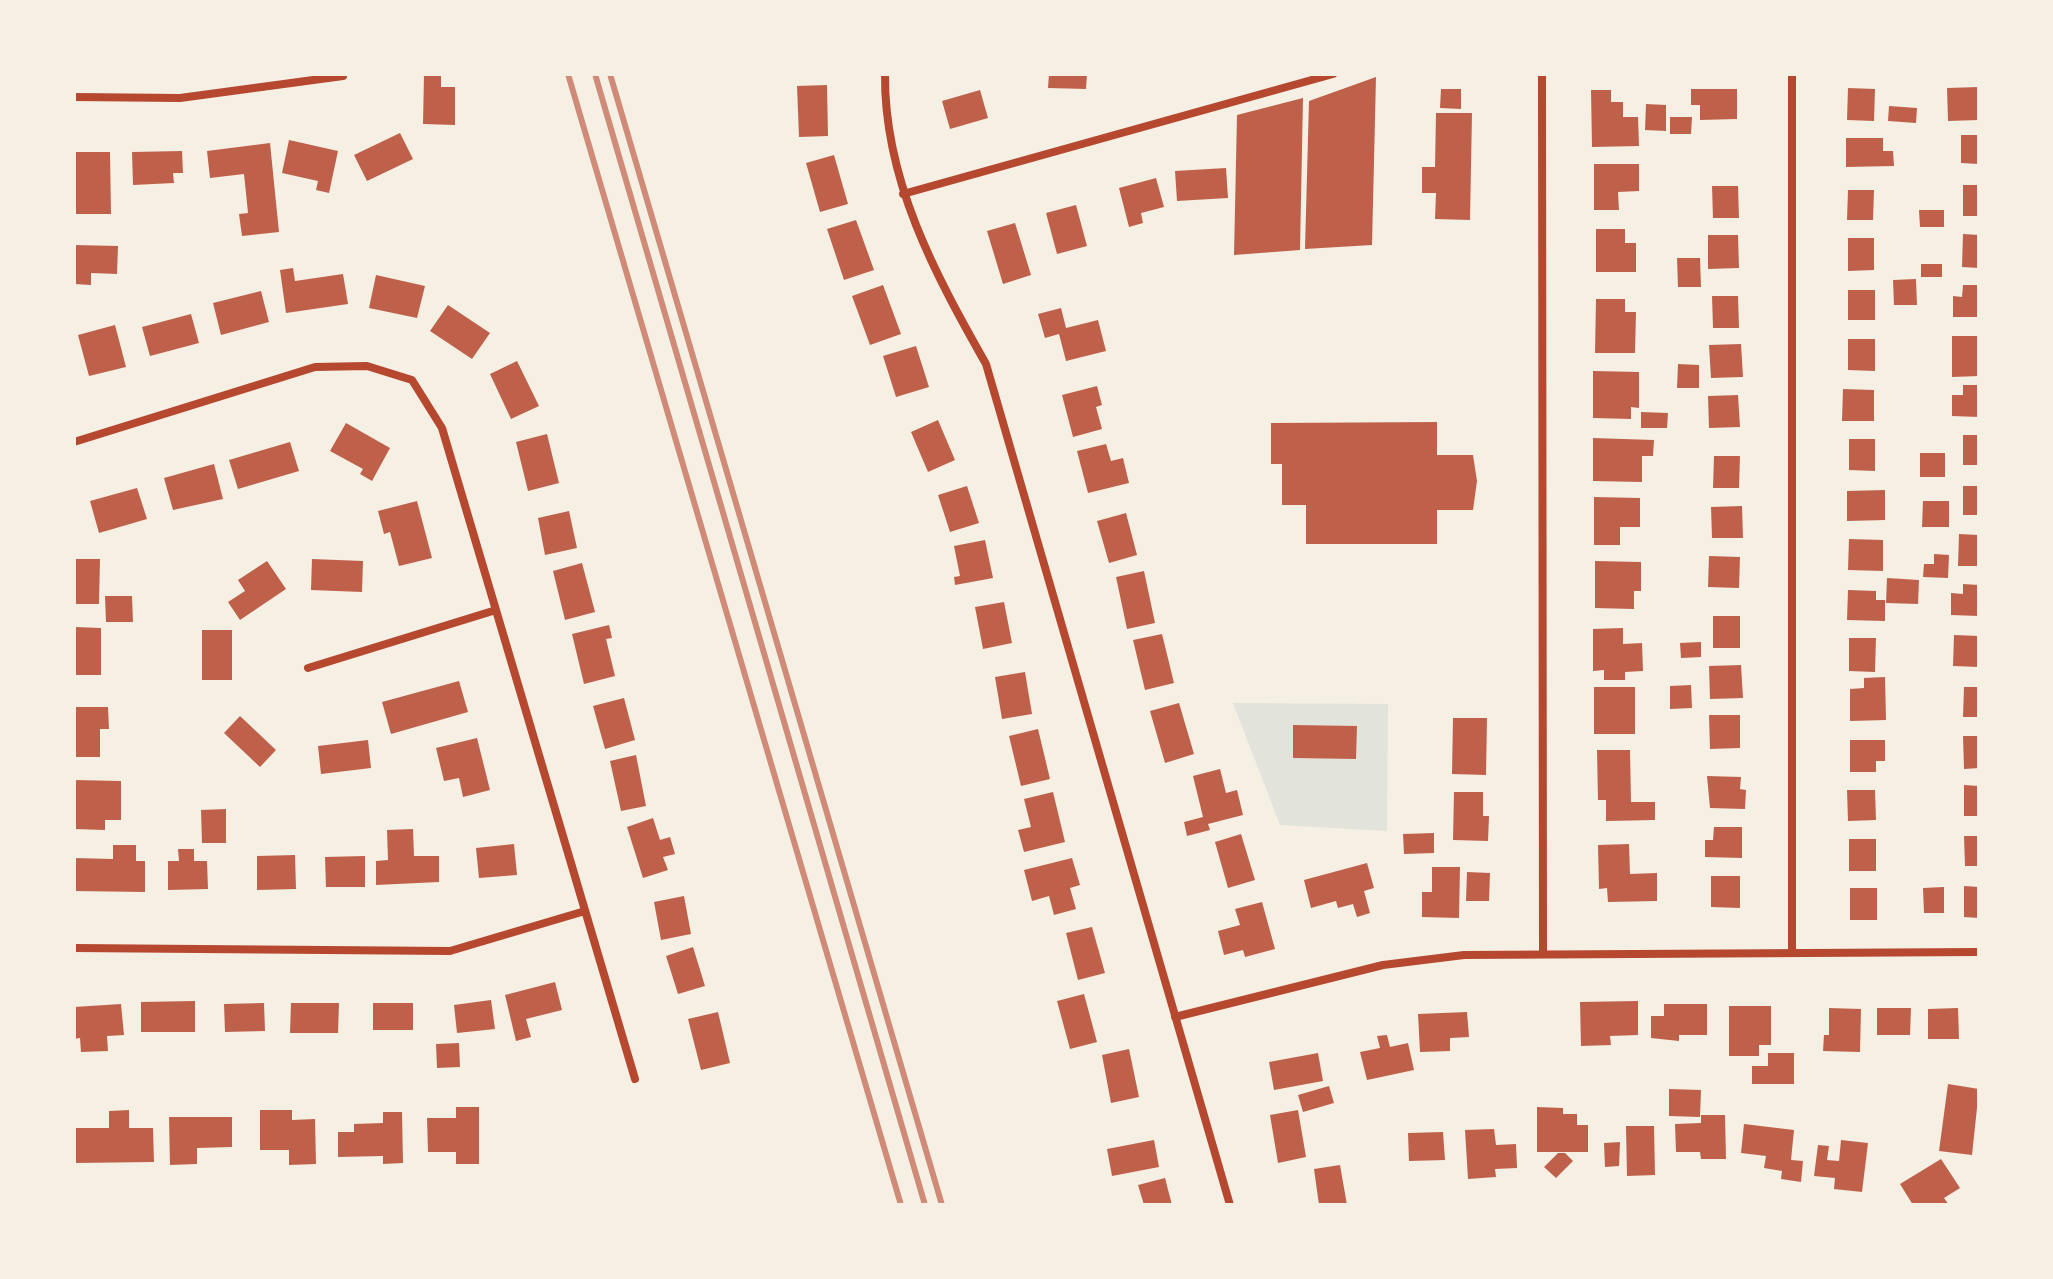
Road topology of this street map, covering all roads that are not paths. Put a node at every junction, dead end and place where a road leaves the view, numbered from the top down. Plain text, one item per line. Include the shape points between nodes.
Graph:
1 (885, 74) edge
2 (1333, 74) edge
3 (1542, 74) edge
4 (1792, 74) edge
5 (343, 76) edge
6 (74, 97) edge
7 (903, 194) junction
8 (74, 442) edge
9 (496, 610) junction
10 (308, 668) dead end
11 (585, 911) junction
12 (74, 948) edge
13 (1979, 952) edge
14 (1792, 953) junction
15 (1543, 954) junction
16 (1175, 1017) junction
17 (635, 1079) dead end
18 (1230, 1205) edge

1 - 7 street
2 - 7 street
3 - 15 street
4 - 14 street
5 - 6 street via 180,98
7 - 16 street via 938,278 986,364
8 - 9 street via 315,367 367,366 412,380 442,428
9 - 10 street
9 - 11 street
11 - 12 street via 450,951
11 - 17 street
13 - 14 street
14 - 15 street
15 - 16 street via 1464,955 1383,965
16 - 18 street

